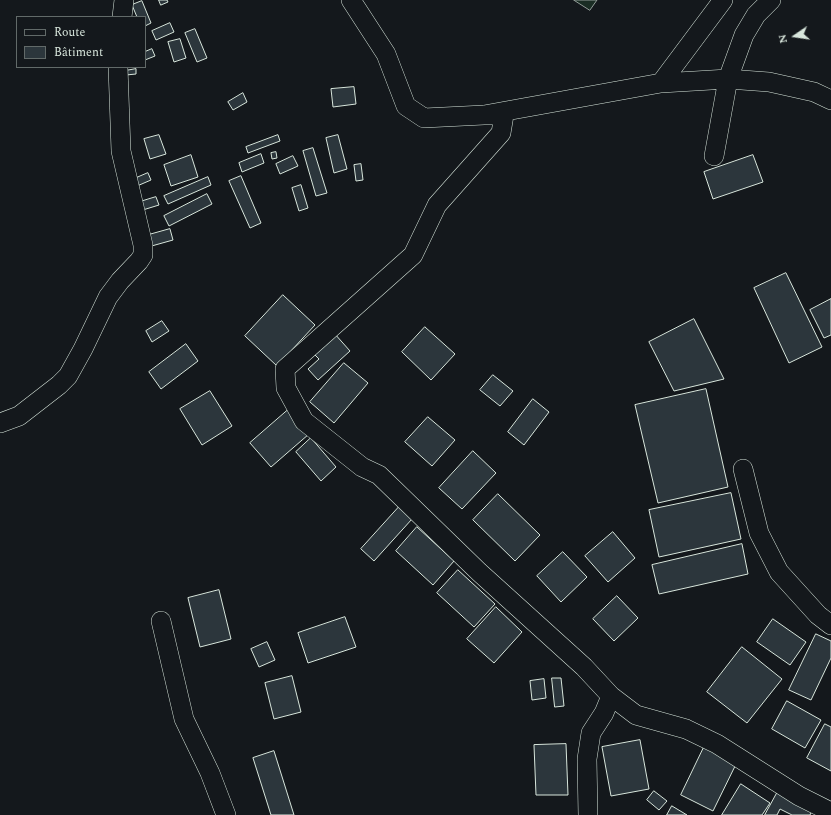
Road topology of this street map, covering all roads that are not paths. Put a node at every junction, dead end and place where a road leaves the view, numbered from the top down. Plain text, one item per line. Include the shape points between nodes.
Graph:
1 (124, 0) edge
2 (351, 0) edge
3 (723, 0) edge
4 (771, 0) edge
5 (122, 16) edge
6 (118, 68) edge
7 (728, 78) junction
8 (661, 83) junction
9 (831, 100) edge
10 (484, 115) junction
11 (714, 156) dead end
12 (0, 423) edge
13 (743, 469) dead end
14 (161, 621) dead end
15 (831, 625) edge
16 (608, 705) junction
17 (831, 812) edge
18 (226, 815) edge
19 (588, 815) edge

1 - 5 street
2 - 10 street via 386,54 406,106 424,118
3 - 8 street
4 - 7 street via 756,15 744,35
6 - 12 street via 121,151 143,245 143,255 108,297 68,376 59,386 19,416
7 - 8 street
7 - 9 street via 769,82 814,92
7 - 11 street
8 - 10 street
10 - 16 street via 504,115 501,133 437,205 413,255 285,368 286,388 304,421 362,468 379,475 479,572 584,668
13 - 15 street via 759,533 778,572 818,615
14 - 18 street via 184,719 210,773
16 - 17 street via 686,729 718,744 799,796
16 - 19 street via 591,733 587,759

